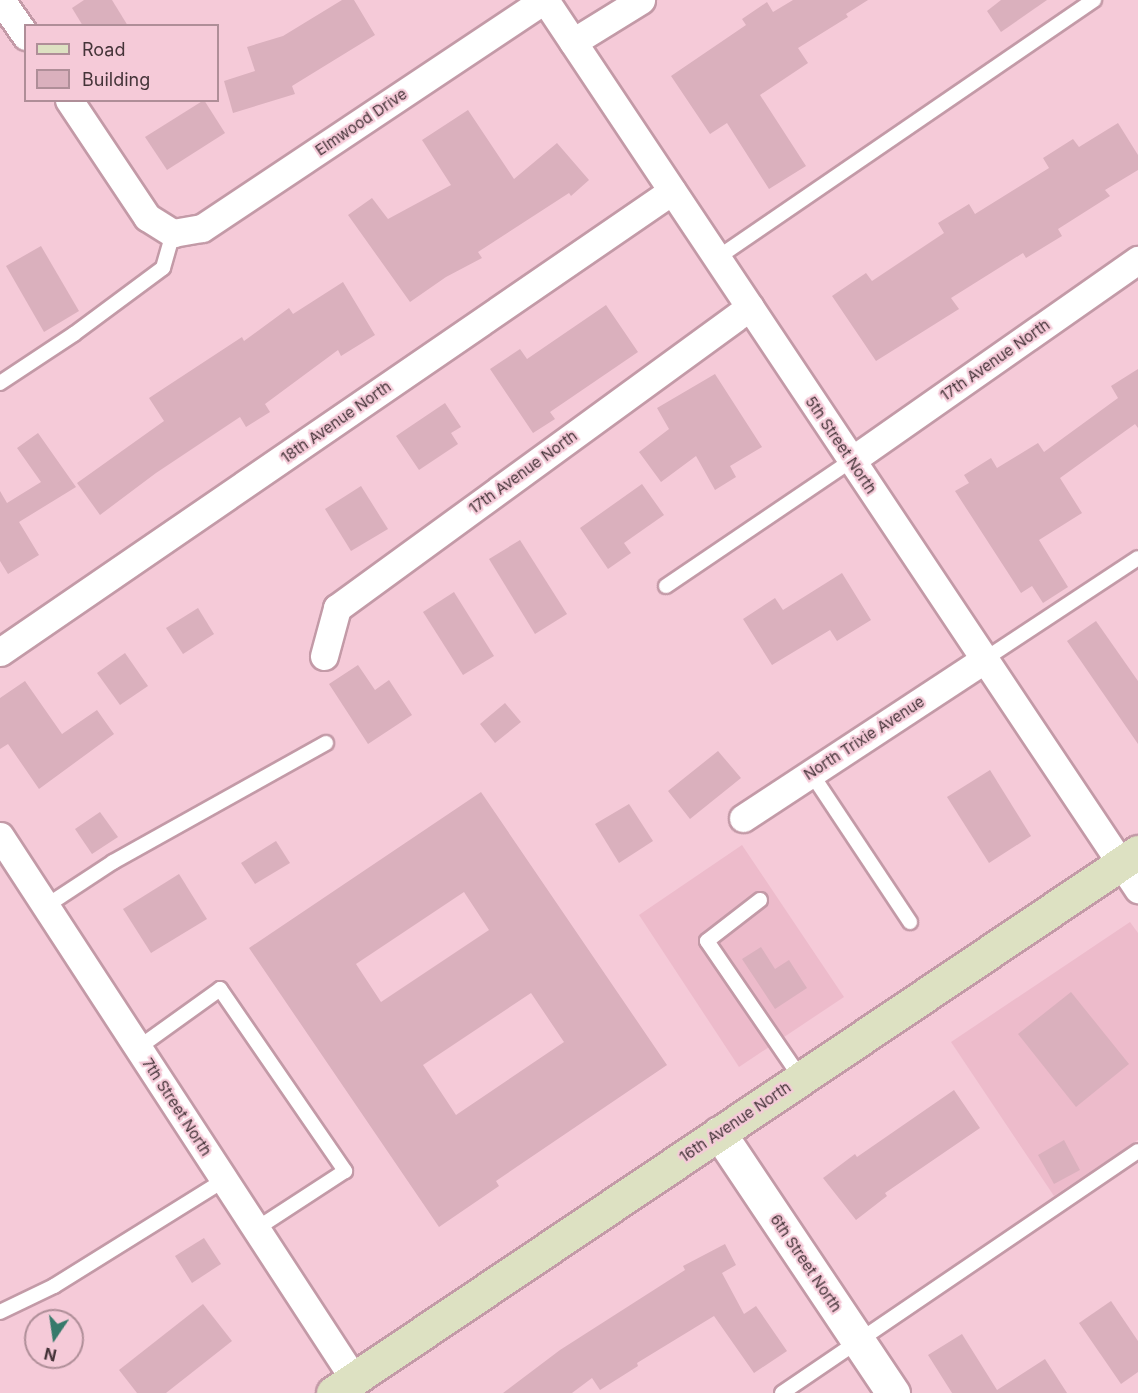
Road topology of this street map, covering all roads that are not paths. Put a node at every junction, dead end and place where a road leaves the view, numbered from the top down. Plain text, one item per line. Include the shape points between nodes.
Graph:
1 (1, 0) edge
2 (544, 0) edge
3 (641, 0) edge
4 (1094, 0) edge
5 (24, 33) edge
6 (573, 42) junction
7 (70, 102) edge
8 (672, 191) junction
9 (174, 233) junction
10 (717, 258) junction
11 (1138, 260) edge
12 (750, 307) junction
13 (0, 383) edge
14 (852, 460) junction
15 (1138, 558) edge
16 (666, 586) dead end
17 (0, 652) edge
18 (324, 656) dead end
19 (985, 659) junction
20 (326, 743) dead end
21 (811, 773) junction
22 (743, 818) dead end
23 (0, 836) edge
24 (1132, 869) edge
25 (760, 900) dead end
26 (46, 906) junction
27 (910, 922) dead end
28 (138, 1048) junction
29 (800, 1077) junction
30 (719, 1133) junction
31 (1138, 1151) edge
32 (224, 1180) junction
33 (256, 1229) junction
34 (0, 1312) edge
35 (858, 1341) junction
36 (344, 1386) edge
37 (782, 1393) edge
38 (893, 1393) edge

1 - 5 street
2 - 6 street, 5th Street North
2 - 9 street, Elmwood Drive via 202,228
3 - 6 street
4 - 10 lane
6 - 8 street, 5th Street North
7 - 9 street via 147,217
8 - 10 street, 5th Street North
8 - 17 street, 18th Avenue North
9 - 13 lane via 163,268
10 - 12 street, 5th Street North
11 - 14 street, 17th Avenue North
12 - 14 street, 5th Street North
12 - 18 street, 17th Avenue North via 338,608
14 - 16 lane
14 - 19 street, 5th Street North
15 - 19 lane
19 - 21 street, North Trixie Avenue
19 - 24 street, 5th Street North
20 - 26 lane via 123,856
21 - 22 street, North Trixie Avenue
21 - 27 lane
23 - 26 street, 7th Street North
24 - 29 main road, 16th Avenue North
25 - 29 lane via 707,941
26 - 28 street, 7th Street North
28 - 32 street, 7th Street North
28 - 33 lane via 220,989 345,1171
29 - 30 main road, 16th Avenue North
30 - 35 street, 6th Street North
30 - 36 main road, 16th Avenue North
31 - 35 lane
32 - 33 street, 7th Street North
32 - 34 lane via 54,1286
33 - 36 street, 7th Street North
35 - 37 lane
35 - 38 street, 6th Street North

